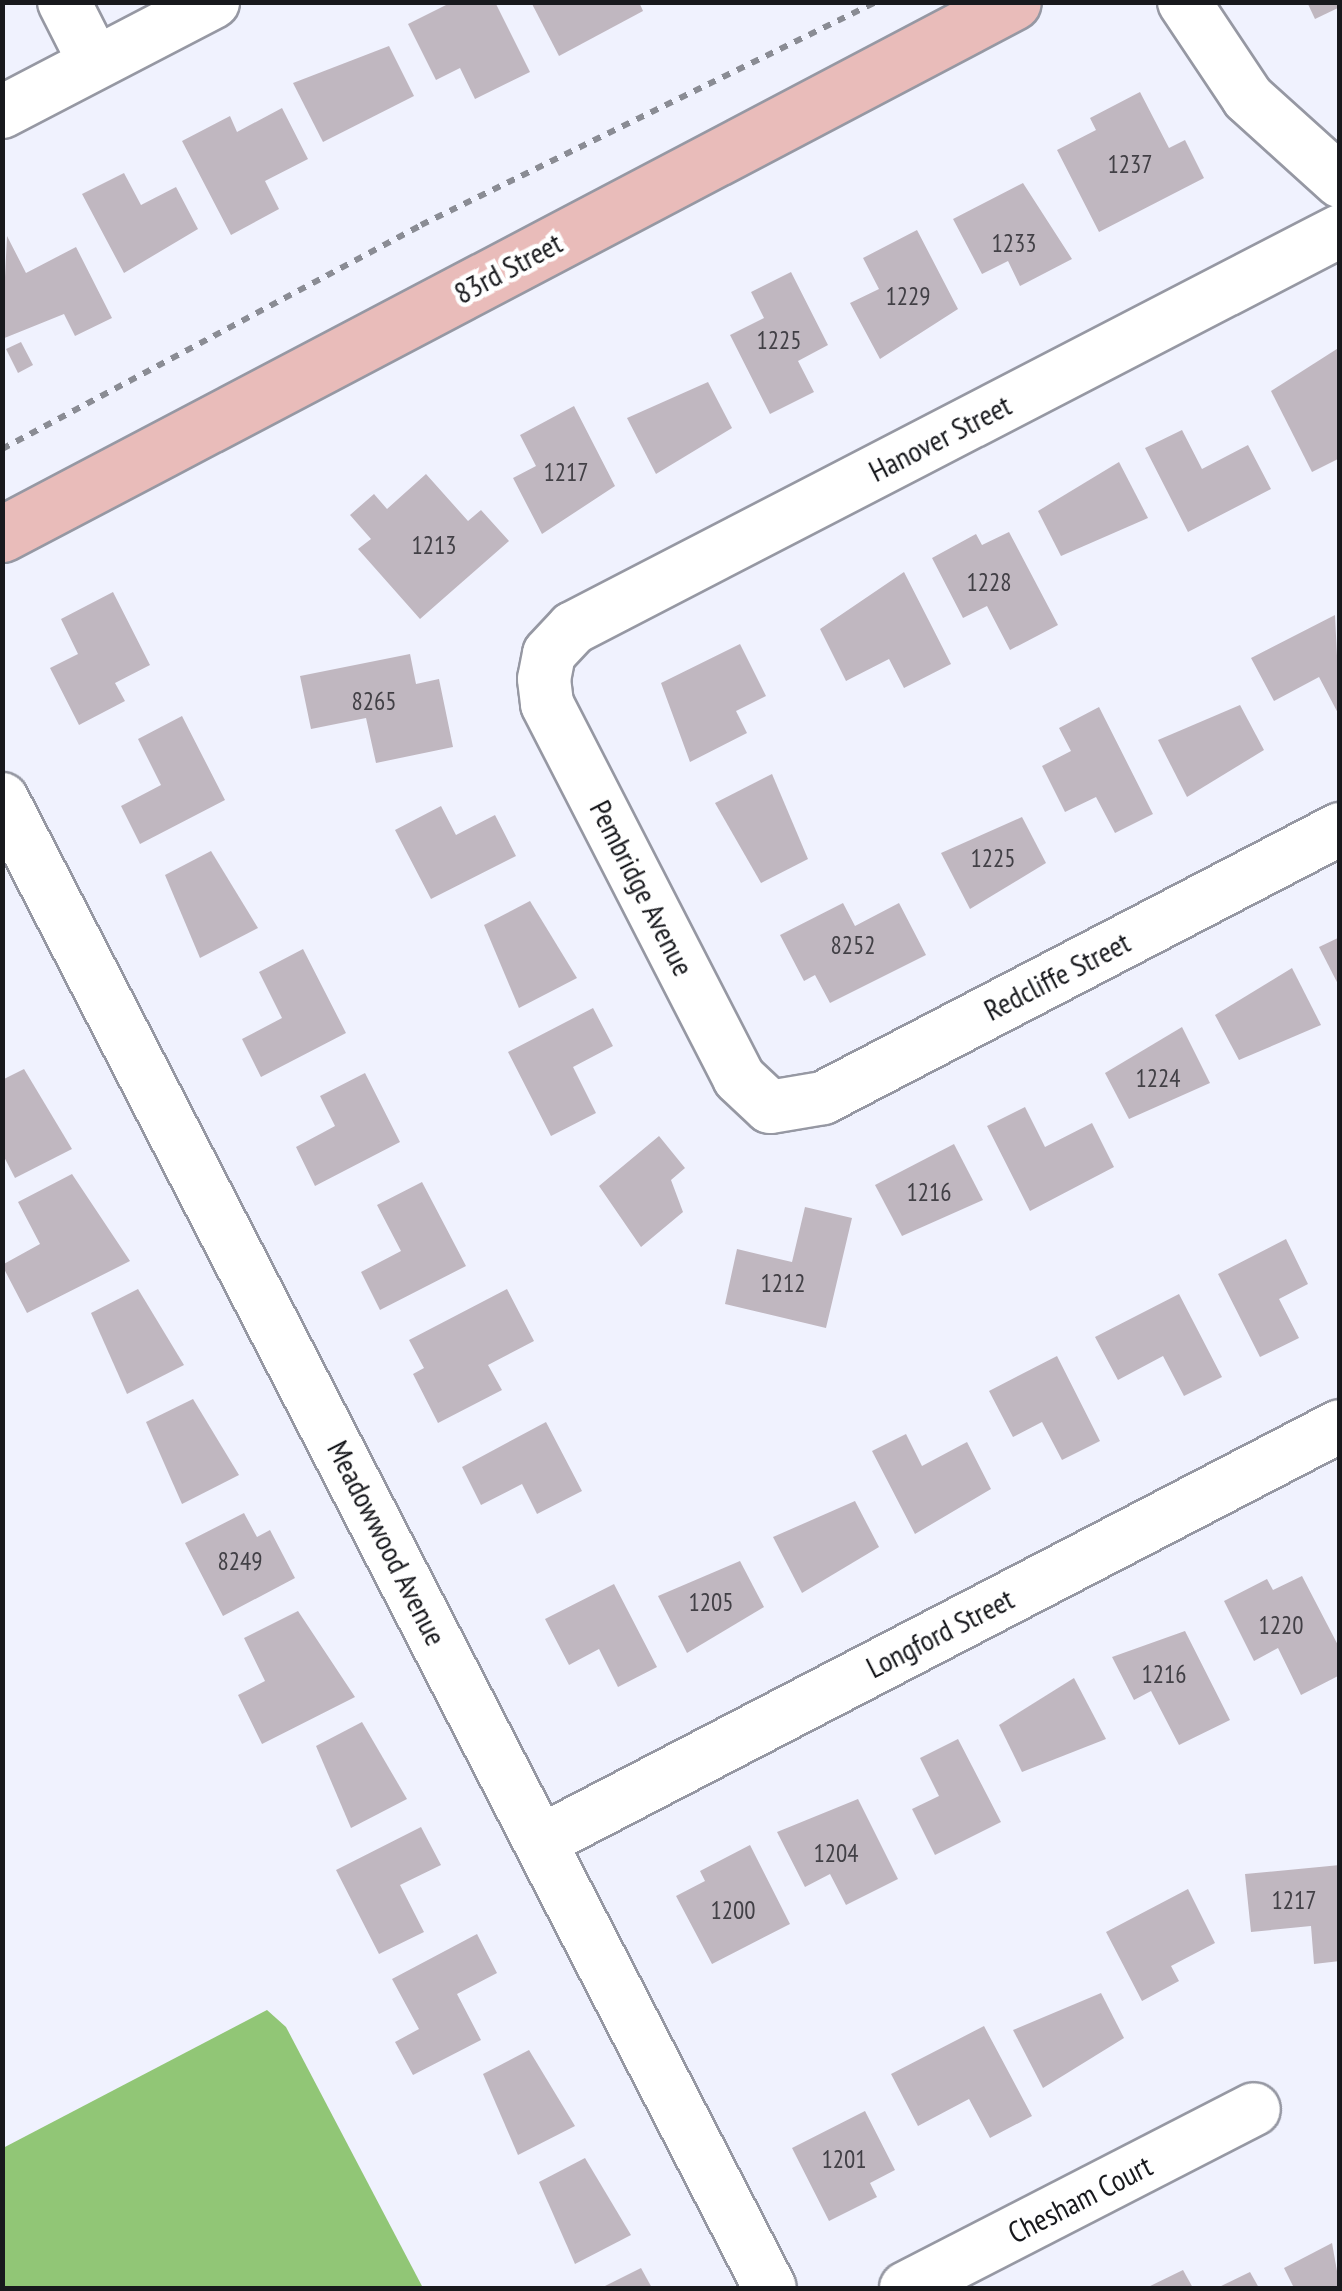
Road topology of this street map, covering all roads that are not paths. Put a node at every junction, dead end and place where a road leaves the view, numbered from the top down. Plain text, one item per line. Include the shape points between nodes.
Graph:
1 (64, 2) edge
2 (213, 2) edge
3 (1014, 2) edge
4 (1184, 2) edge
5 (95, 63) junction
6 (2, 112) edge
7 (1340, 181) edge
8 (1340, 231) edge
9 (2, 534) edge
10 (549, 654) joint
11 (2, 798) edge
12 (1340, 829) edge
13 (770, 1107) joint
14 (1340, 1426) edge
15 (541, 1841) junction
16 (1254, 2109) dead end
17 (770, 2288) edge
18 (906, 2288) edge

1 - 5 street
2 - 5 street
3 - 9 main road, 83rd Street
4 - 7 street via 1248,98
5 - 6 street
8 - 10 street, Hanover Street via 573,628
10 - 13 street, Pembridge Avenue via 548,704 740,1078
11 - 15 street, Meadowwood Avenue
12 - 13 street, Redcliffe Street via 823,1098
14 - 15 street, Longford Street
15 - 17 street, Meadowwood Avenue
16 - 18 street, Chesham Court

